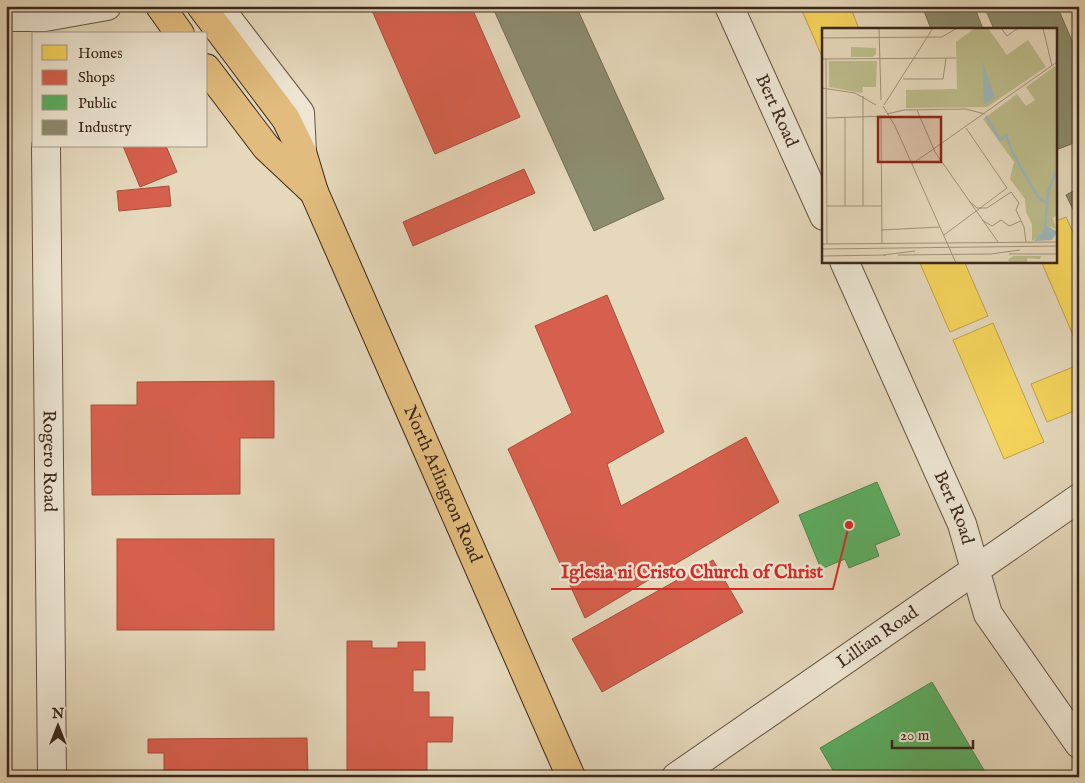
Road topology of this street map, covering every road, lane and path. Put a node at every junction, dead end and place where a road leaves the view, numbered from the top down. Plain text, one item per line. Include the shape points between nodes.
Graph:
1 (107, 6) edge
2 (160, 6) edge
3 (201, 6) edge
4 (223, 6) edge
5 (729, 6) edge
6 (6, 17) edge
7 (45, 25) edge
8 (179, 32) edge
9 (208, 71) edge
10 (46, 148) edge
11 (302, 152) junction
12 (314, 192) junction
13 (822, 212) edge
14 (844, 262) edge
15 (1079, 498) edge
16 (975, 569) junction
17 (1079, 744) edge
18 (52, 777) edge
19 (571, 777) edge
20 (676, 777) edge

1 - 7 street
2 - 8 main road
3 - 11 main road, North Arlington Road via 286,119
4 - 11 street via 227,18 300,113
5 - 13 street, Bert Road
6 - 7 street
9 - 12 main road, North Arlington Road via 266,147
10 - 18 street, Rogero Road
11 - 12 main road, North Arlington Road
12 - 19 main road, North Arlington Road
14 - 16 street, Bert Road via 962,524
15 - 16 street, Lillian Road
16 - 17 street, Bert Road via 988,614
16 - 20 street, Lillian Road

